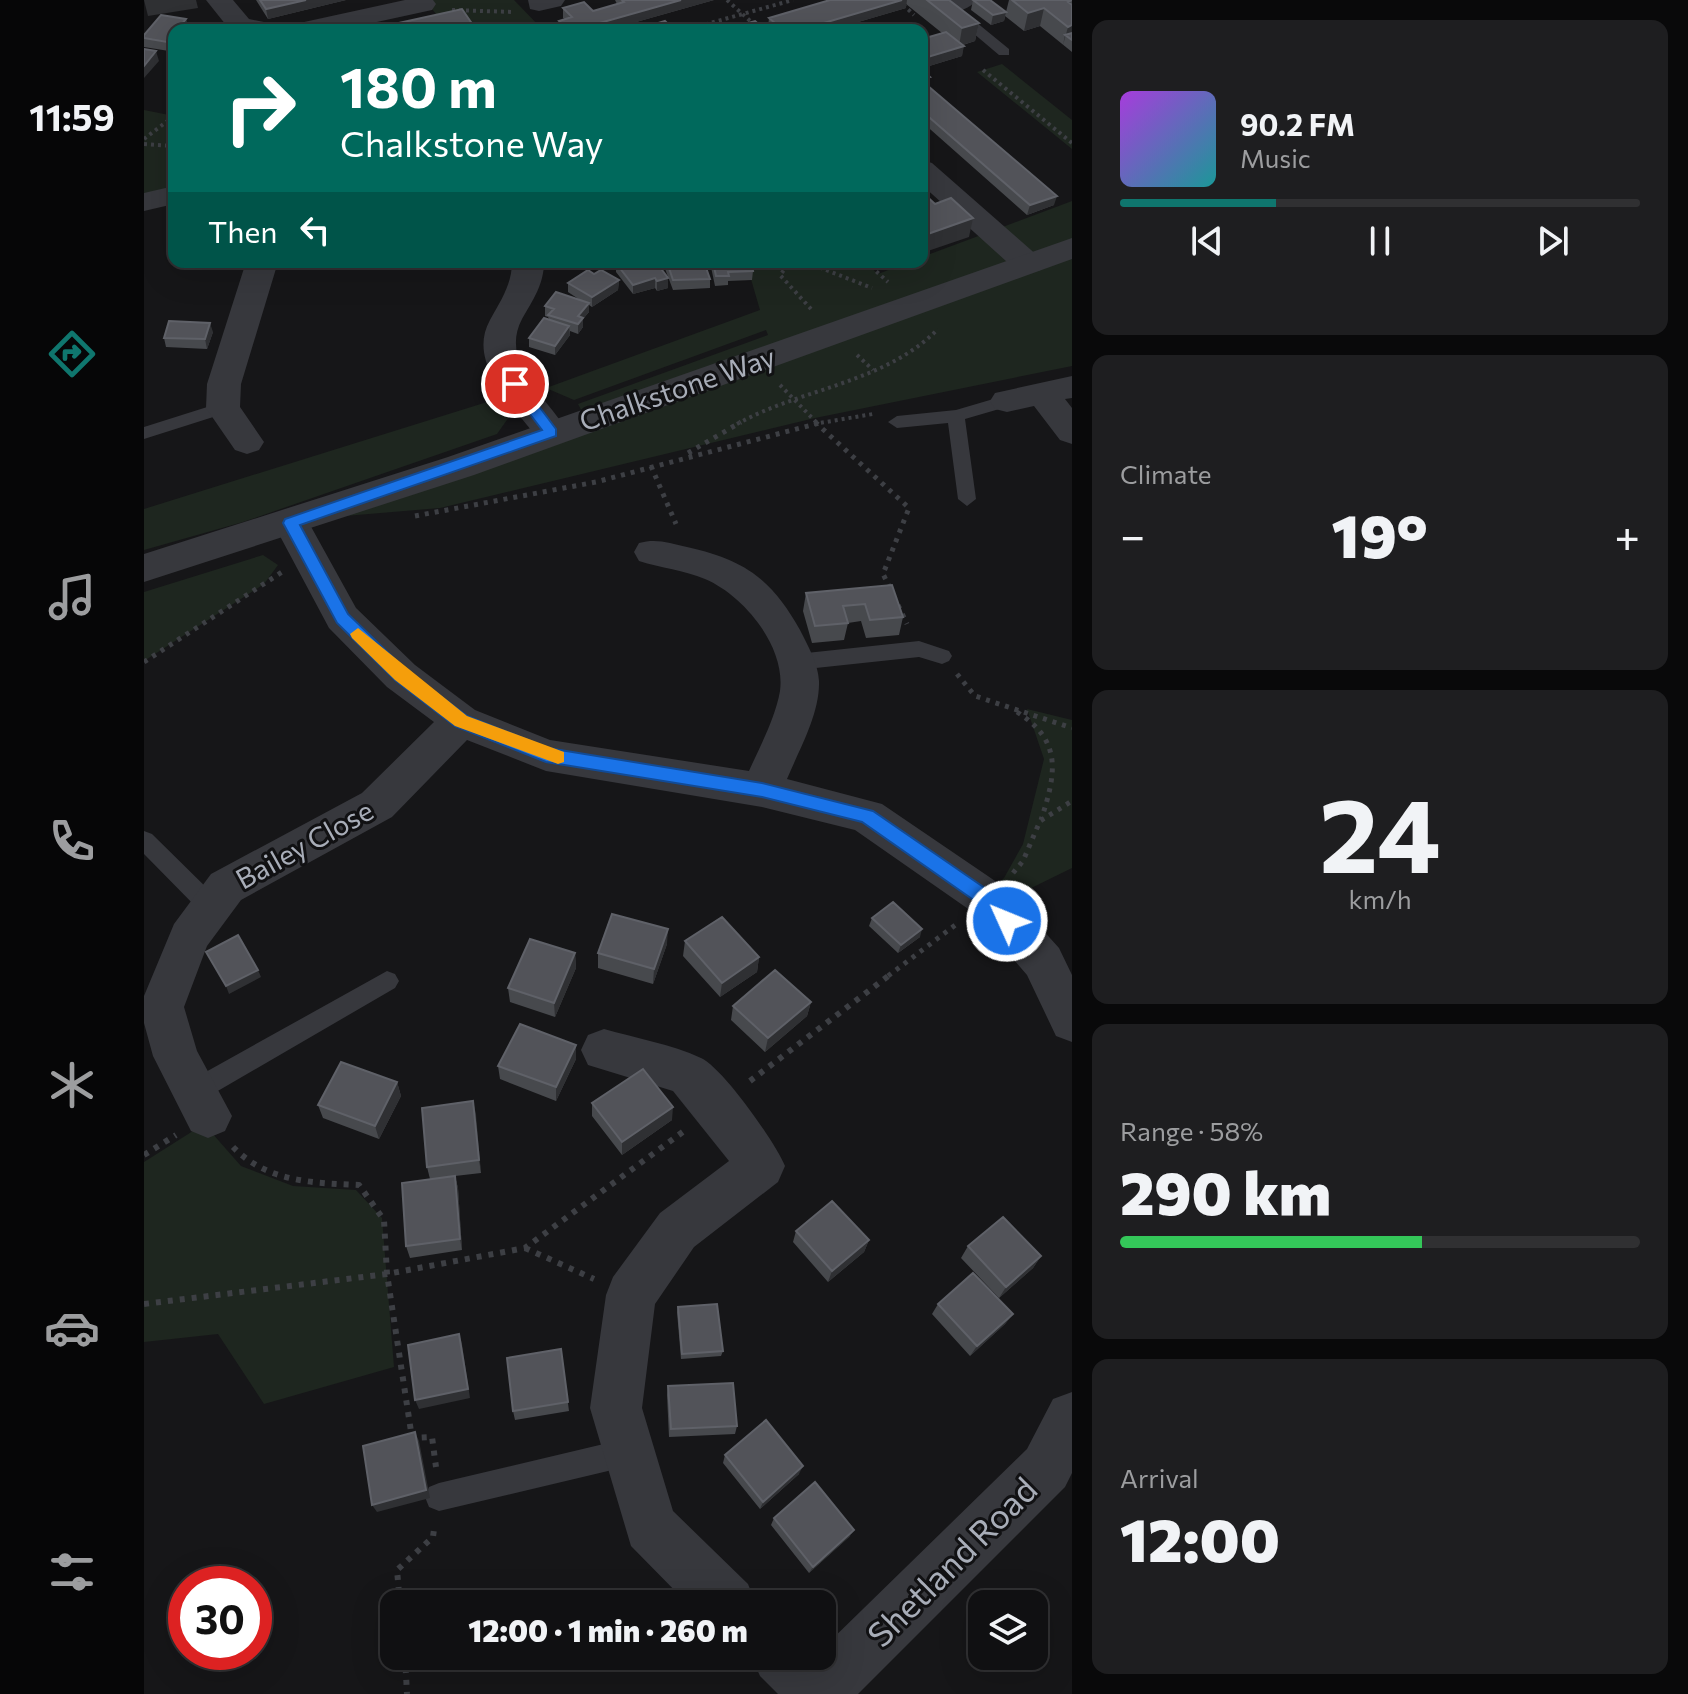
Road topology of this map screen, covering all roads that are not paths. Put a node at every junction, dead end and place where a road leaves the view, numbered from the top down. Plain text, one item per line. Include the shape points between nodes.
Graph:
1 (219, 0) edge
2 (950, 2) edge
3 (423, 4) road end
4 (378, 22) edge
5 (239, 24) edge
6 (1004, 52) dead end
7 (928, 174) edge
8 (168, 196) edge
9 (144, 202) edge
10 (1072, 248) edge
11 (1028, 264) junction
12 (260, 268) edge
13 (528, 268) edge
14 (1058, 391) edge
15 (1007, 401) joint
16 (223, 408) junction
17 (956, 416) junction
18 (897, 422) dead end
19 (551, 432) junction
20 (1072, 432) edge
21 (144, 433) edge
22 (247, 442) dead end
23 (967, 499) dead end
24 (291, 523) junction
25 (699, 556) road end
26 (144, 568) edge
27 (942, 656) road end
28 (797, 662) junction
29 (461, 721) junction
30 (762, 790) junction
31 (144, 840) edge
32 (211, 907) junction
33 (387, 981) dead end
34 (1072, 1022) edge
35 (604, 1050) dead end
36 (201, 1103) joint
37 (1072, 1418) edge
38 (629, 1452) junction
39 (439, 1497) road end
40 (714, 1590) edge
41 (794, 1670) edge
42 (817, 1694) edge

1 - 5 street
2 - 6 lane
3 - 4 street
7 - 11 street
8 - 9 street
10 - 11 street, Chalkstone Way
11 - 19 street, Chalkstone Way
12 - 16 street via 233,345
13 - 19 street via 528,279 498,335 504,370
14 - 15 street
14 - 20 street
15 - 17 lane
16 - 21 lane
16 - 22 street
17 - 18 lane
17 - 23 lane
19 - 24 street, Chalkstone Way
24 - 26 street, Chalkstone Way
24 - 29 street via 342,618 401,676
25 - 28 street via 742,581 771,611
27 - 28 lane via 919,649
28 - 30 street via 799,691
29 - 30 street via 546,755
29 - 32 street, Bailey Close via 377,805 226,887
30 - 34 street via 867,816 989,900 1043,962
31 - 32 lane
32 - 36 street, Bailey Close via 189,937 162,1007 176,1056
33 - 36 lane
35 - 38 street via 688,1074 761,1166 677,1230 631,1295 616,1408
37 - 42 street, Shetland Road via 1046,1468
38 - 39 lane
38 - 40 street via 650,1527
41 - 42 street

